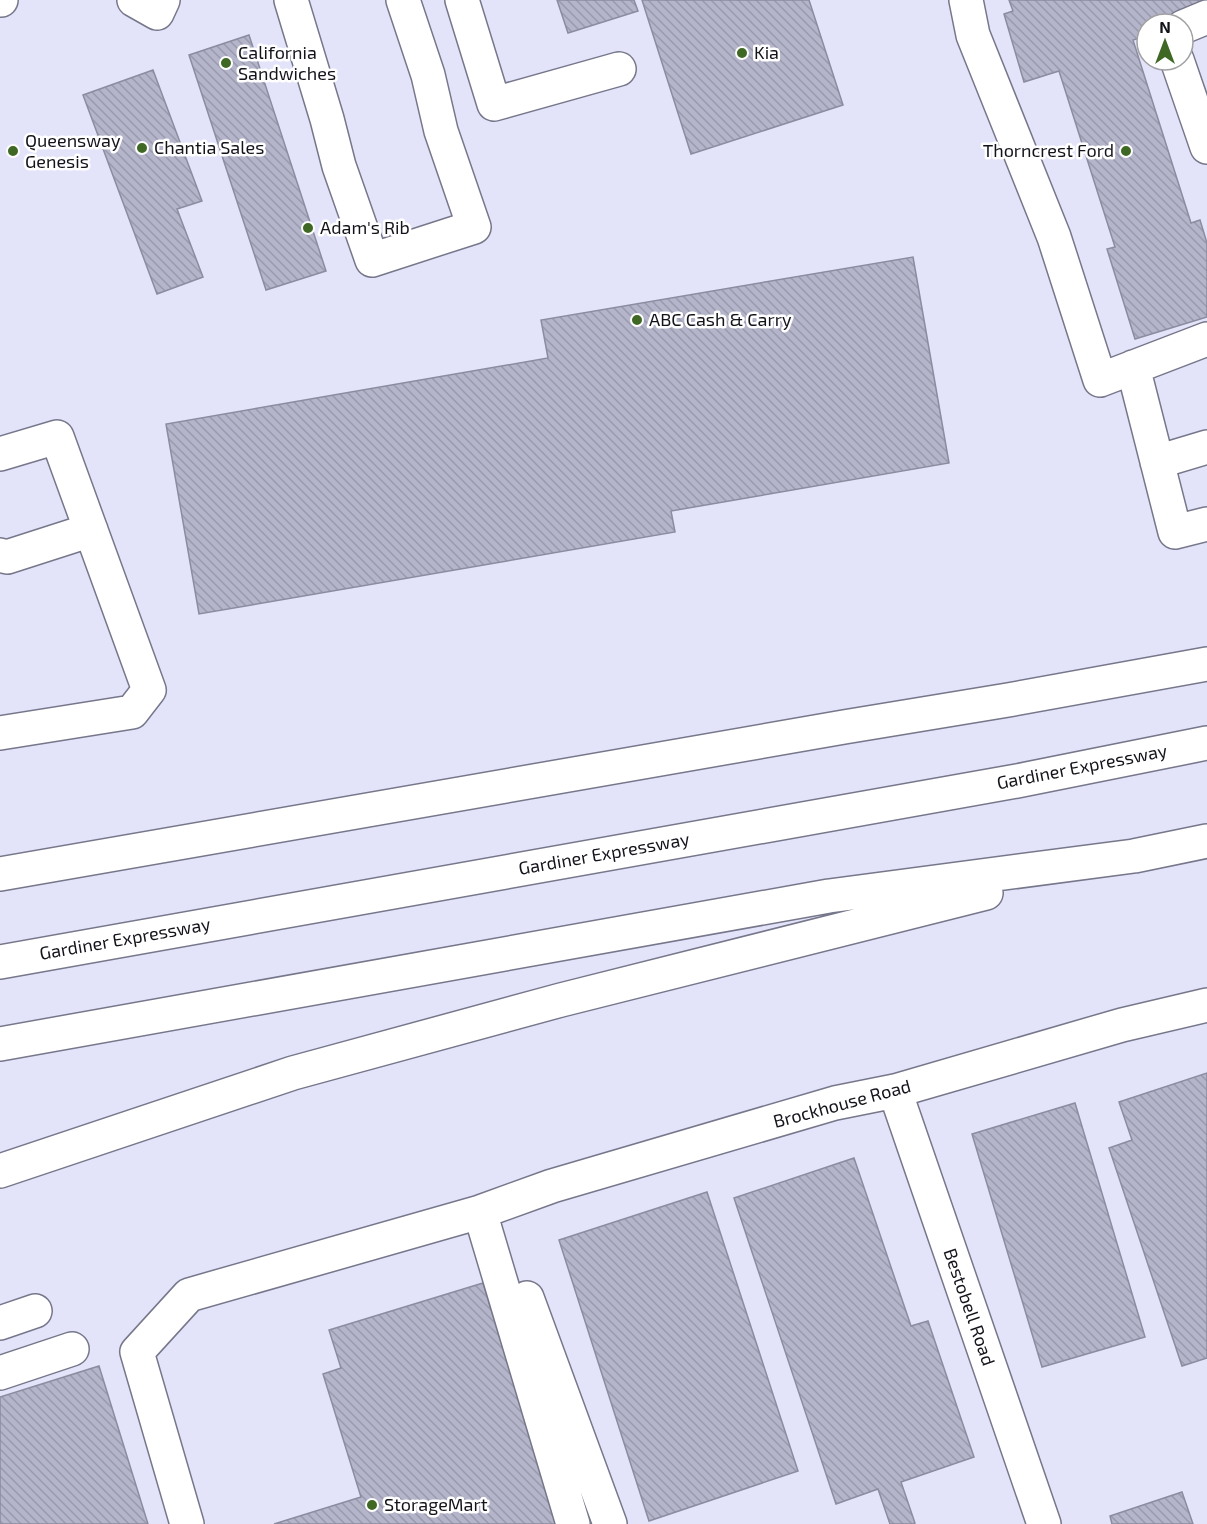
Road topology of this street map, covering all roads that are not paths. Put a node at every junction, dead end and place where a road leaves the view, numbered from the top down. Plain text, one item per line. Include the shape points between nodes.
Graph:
1 (134, 0) edge
2 (163, 0) edge
3 (291, 0) edge
4 (403, 0) edge
5 (462, 0) edge
6 (966, 0) edge
7 (619, 69) dead end
8 (1181, 72) edge
9 (1207, 147) edge
10 (1207, 339) edge
11 (1133, 367) junction
12 (1207, 447) edge
13 (0, 454) edge
14 (1157, 462) junction
15 (1207, 524) edge
16 (91, 530) junction
17 (0, 555) edge
18 (1207, 664) edge
19 (0, 733) edge
20 (1207, 743) edge
21 (1207, 841) edge
22 (1134, 856) junction
23 (0, 874) edge
24 (0, 962) edge
25 (1207, 1005) edge
26 (0, 1044) edge
27 (895, 1090) junction
28 (0, 1172) edge
29 (480, 1212) junction
30 (494, 1260) junction
31 (35, 1311) dead end
32 (0, 1323) edge
33 (72, 1349) dead end
34 (0, 1373) edge
35 (187, 1524) edge
36 (573, 1524) edge
37 (610, 1524) edge
38 (1044, 1524) edge

1 - 2 main road via 156,13
3 - 4 main road via 339,166 372,260 474,226 441,131 428,75
5 - 7 main road via 494,104
6 - 11 main road via 973,35 1054,237 1100,380
8 - 9 main road
10 - 11 main road
11 - 14 main road
12 - 14 main road
13 - 16 main road via 57,437
14 - 15 main road via 1175,532
16 - 17 main road via 7,557
16 - 19 main road via 148,690 132,712
18 - 23 main road
20 - 24 main road, Gardiner Expressway via 994,785
21 - 22 main road
22 - 26 main road via 829,896
22 - 28 main road via 561,1000 293,1073
25 - 27 main road, Brockhouse Road via 1122,1025
27 - 29 main road, Brockhouse Road via 835,1103 552,1186
27 - 38 main road, Bestobell Road
29 - 30 main road
29 - 35 main road, Brockhouse Road via 189,1295 137,1352
30 - 36 main road
30 - 37 main road via 515,1266
31 - 32 main road
33 - 34 main road

